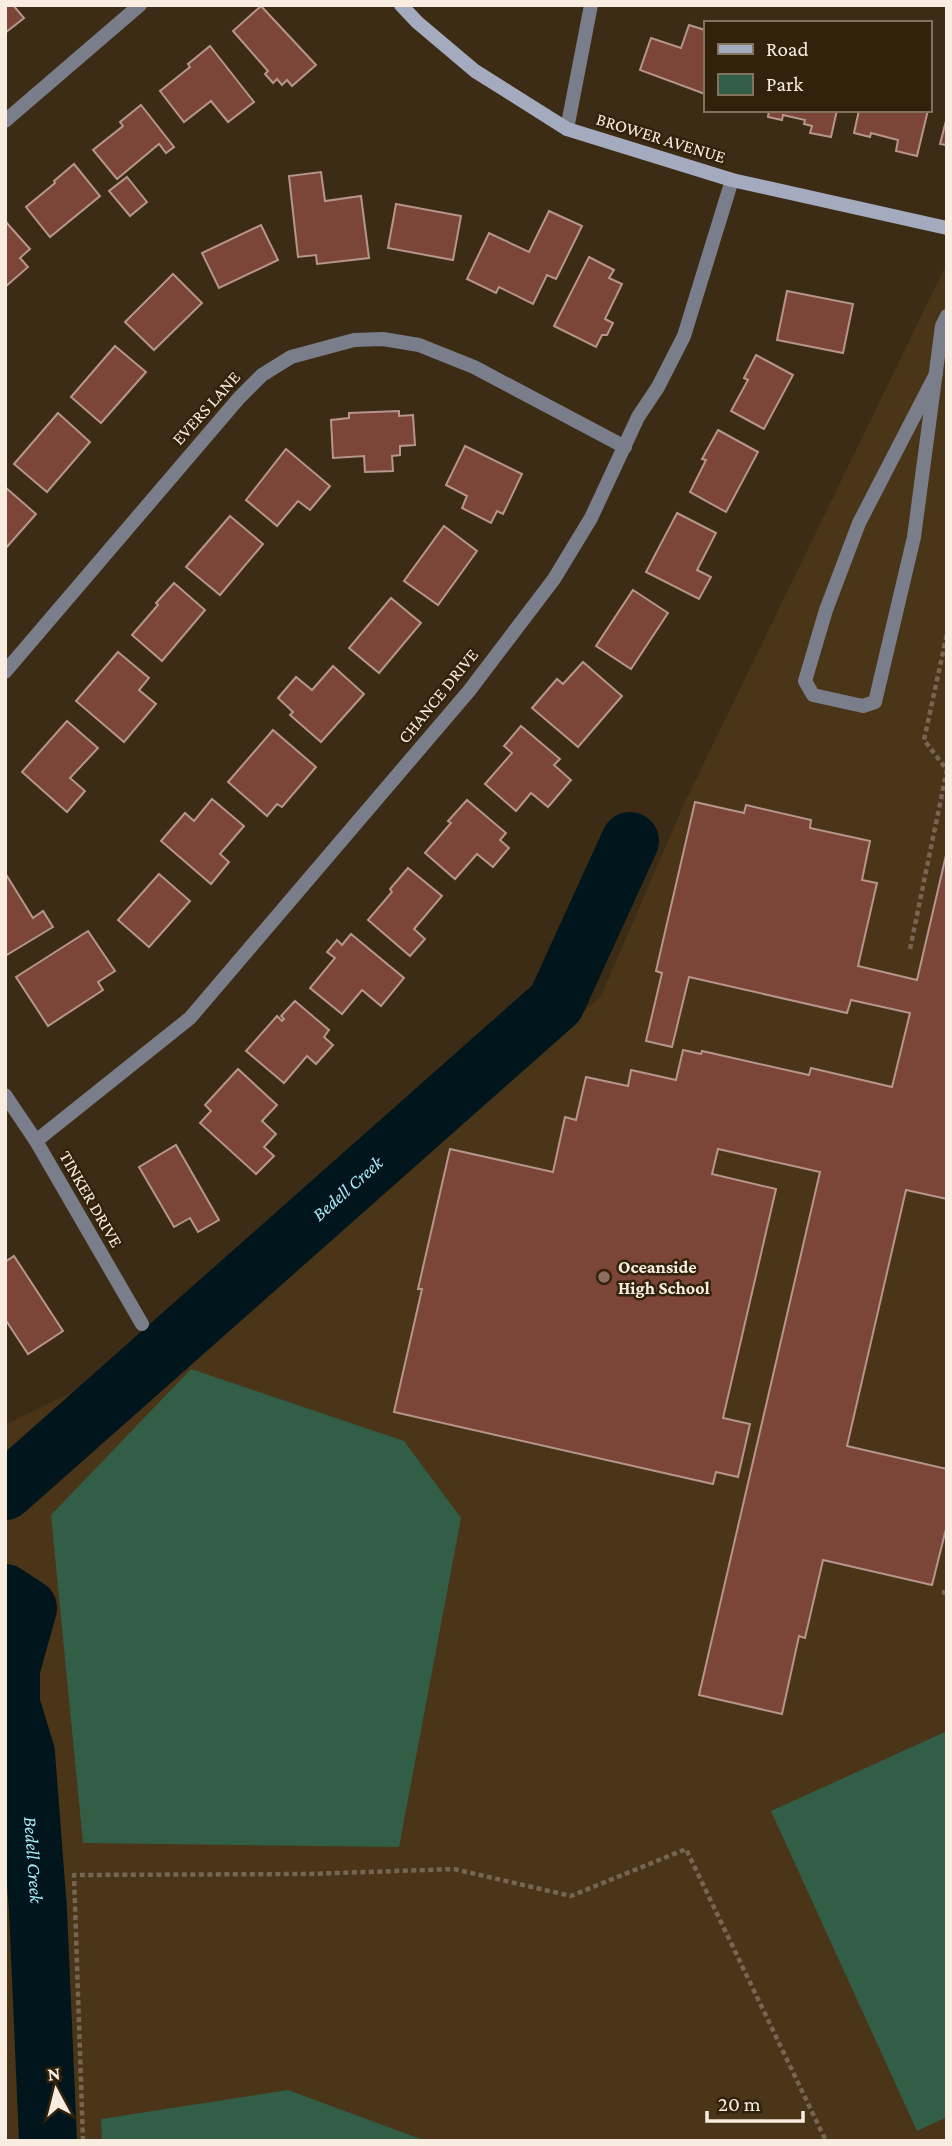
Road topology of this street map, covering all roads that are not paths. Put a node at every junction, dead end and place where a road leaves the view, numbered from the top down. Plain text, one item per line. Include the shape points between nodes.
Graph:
1 (140, 5) edge
2 (401, 5) edge
3 (591, 5) edge
4 (5, 121) edge
5 (566, 128) junction
6 (732, 180) junction
7 (947, 228) edge
8 (947, 316) edge
9 (936, 374) junction
10 (625, 447) junction
11 (5, 671) edge
12 (5, 1095) edge
13 (36, 1141) junction
14 (142, 1324) dead end

1 - 4 street
2 - 5 main road, BROWER AVENUE via 475,71
3 - 5 street
5 - 6 main road, BROWER AVENUE
6 - 7 main road, BROWER AVENUE
6 - 10 street, CHANCE DRIVE via 684,336
8 - 9 street
9 - 9 street via 859,523 805,681 813,695 863,706 875,702 914,537
10 - 11 street, EVERS LANE via 474,367 419,345 354,340 291,358 262,375 239,398
10 - 13 street, CHANCE DRIVE via 591,518 554,579 469,691 190,1018
12 - 13 street, TINKER DRIVE
13 - 14 street, TINKER DRIVE

